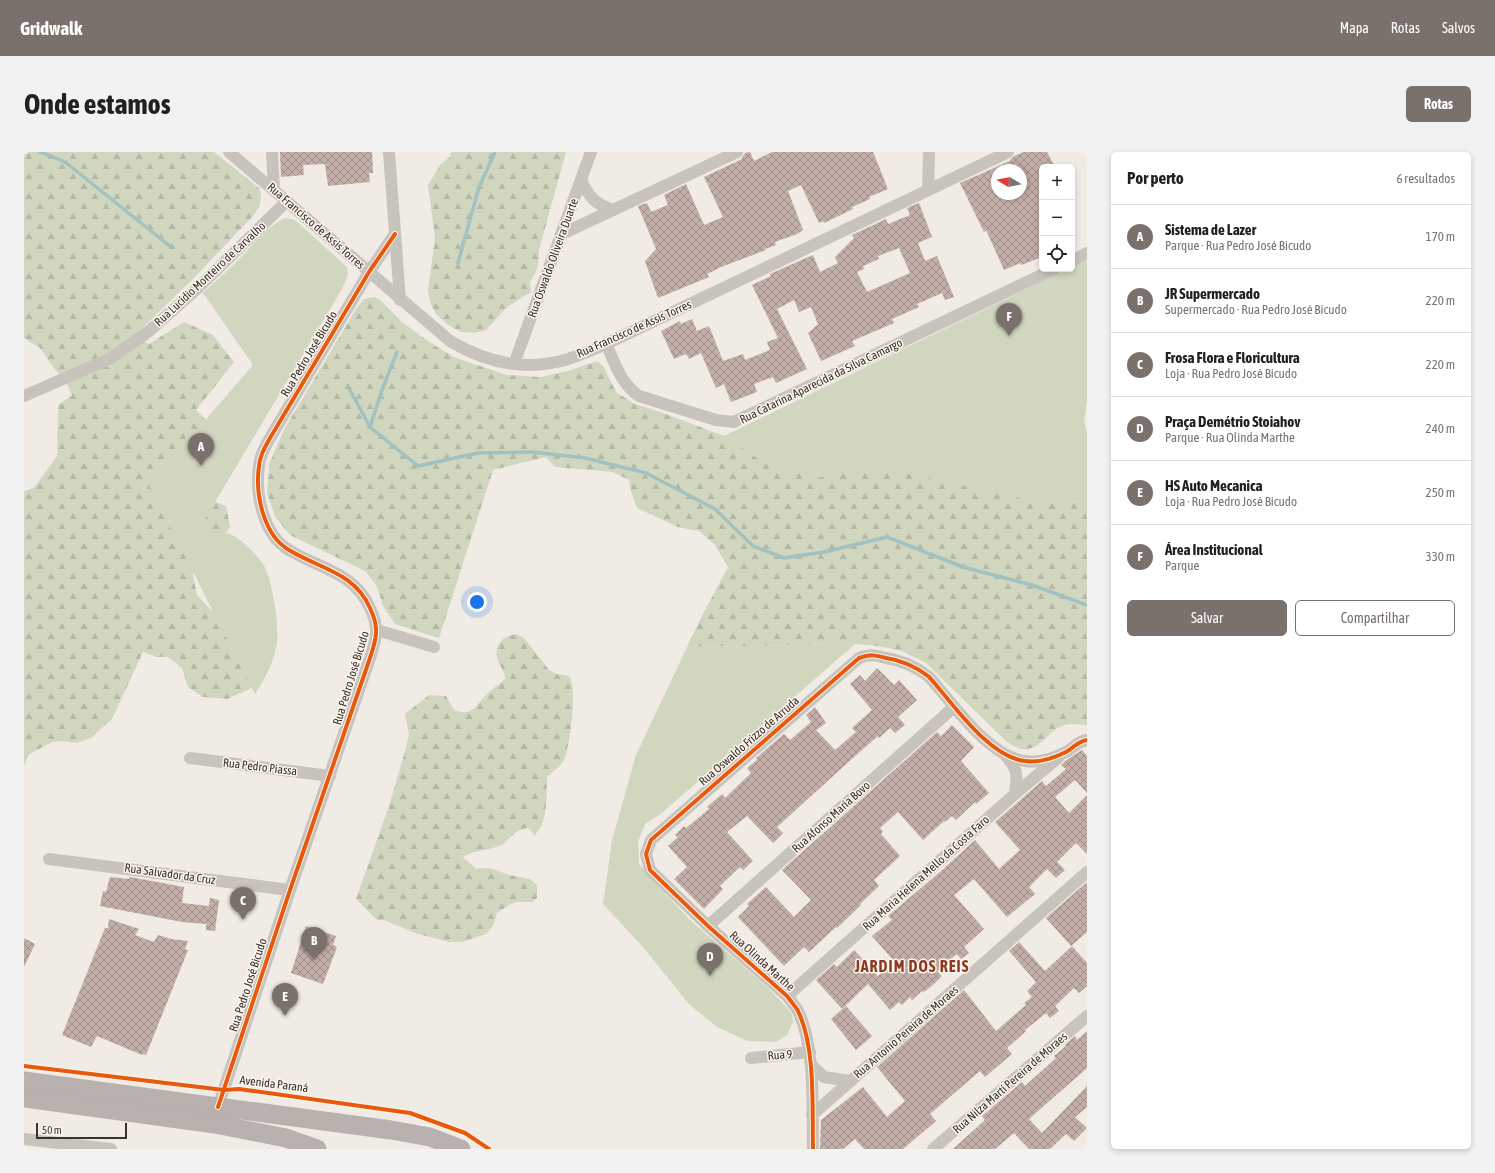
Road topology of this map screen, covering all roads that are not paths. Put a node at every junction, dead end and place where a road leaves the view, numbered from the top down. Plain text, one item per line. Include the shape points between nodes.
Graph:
1 (246, 152) edge
2 (272, 152) edge
3 (389, 152) edge
4 (591, 152) edge
5 (737, 152) edge
6 (929, 152) edge
7 (1008, 152) edge
8 (230, 153) edge
9 (581, 180) junction
10 (274, 190) junction
11 (928, 190) junction
12 (287, 201) junction
13 (613, 210) junction
14 (395, 234) junction
15 (562, 234) junction
16 (1087, 253) edge
17 (1075, 259) edge
18 (369, 272) junction
19 (1048, 272) edge
20 (400, 300) junction
21 (606, 344) junction
22 (514, 364) junction
23 (24, 396) edge
24 (377, 630) junction
25 (434, 646) dead end
26 (954, 707) junction
27 (1087, 740) edge
28 (1067, 751) junction
29 (1005, 755) junction
30 (190, 758) dead end
31 (330, 776) junction
32 (1016, 794) junction
33 (652, 840) joint
34 (49, 859) dead end
35 (1087, 872) edge
36 (290, 890) junction
37 (708, 926) junction
38 (787, 996) junction
39 (1087, 1016) edge
40 (810, 1052) junction
41 (750, 1058) dead end
42 (811, 1065) junction
43 (850, 1081) junction
44 (24, 1082) edge
45 (24, 1098) edge
46 (218, 1107) junction
47 (812, 1115) junction
48 (24, 1139) edge
49 (435, 1143) edge
50 (111, 1149) edge
51 (317, 1149) edge
52 (461, 1149) edge
53 (813, 1149) edge
54 (933, 1149) edge

1 - 8 street
2 - 10 street
3 - 14 street
4 - 9 street, Rua Oswaldo Oliveira Duarte
5 - 13 street
6 - 11 street
7 - 11 street, Rua Francisco de Assis Torres
8 - 10 street, Rua Francisco de Assis Torres
9 - 13 street via 587,193 600,205
9 - 15 street, Rua Oswaldo Oliveira Duarte
10 - 12 street, Rua Francisco de Assis Torres
11 - 21 street, Rua Francisco de Assis Torres
12 - 18 street, Rua Francisco de Assis Torres
12 - 23 street, Rua Lucídio Monteiro de Carvalho via 199,287 148,332 111,358
13 - 15 street
14 - 18 street, Rua Pedro José Bicudo
14 - 20 street
15 - 22 street, Rua Oswaldo Oliveira Duarte
16 - 17 street
18 - 20 street, Rua Francisco de Assis Torres
18 - 24 street, Rua Pedro José Bicudo via 263,450 257,481 267,525 276,538 287,550 344,577 356,587 365,597
19 - 21 street, Rua Catarina Aparecida da Silva Camargo via 734,422 716,420 639,396 625,383
20 - 22 street, Rua Francisco de Assis Torres via 467,351
21 - 22 street, Rua Francisco de Assis Torres via 568,359 530,365
24 - 25 street
24 - 31 street, Rua Pedro José Bicudo
26 - 29 street via 985,740
26 - 33 street, Rua Oswaldo Frizzo de Arruda via 928,677 912,667 869,654 859,658
26 - 37 street, Rua Afonso Maria Bovo
27 - 28 street via 1079,742
28 - 29 street via 1048,759 1031,762
28 - 32 street, Rua Maria Helena Mello da Costa Faro
29 - 32 street via 1016,768
30 - 31 street, Rua Pedro Piassa
31 - 36 street, Rua Pedro José Bicudo
32 - 38 street, Rua Maria Helena Mello da Costa Faro
33 - 37 street, Rua Olinda Marthe via 646,854 650,870
34 - 36 street, Rua Salvador da Cruz
35 - 43 street, Rua Antonio Pereira de Moraes
36 - 46 street, Rua Pedro José Bicudo
37 - 38 street, Rua Olinda Marthe
38 - 40 street, Rua Olinda Marthe via 797,1009
39 - 54 street, Rua Nilza Marti Pereira de Moraes
40 - 41 street, Rua 9
40 - 42 street, Rua Olinda Marthe
42 - 43 street, Rua Antonio Pereira de Moraes via 824,1077
42 - 47 street, Rua Olinda Marthe
43 - 47 street, Rua Antonio Pereira de Moraes
44 - 46 main road
45 - 51 main road via 215,1124 286,1138
46 - 49 main road via 383,1128
47 - 53 street, Rua Olinda Marthe
48 - 50 street
49 - 52 main road

